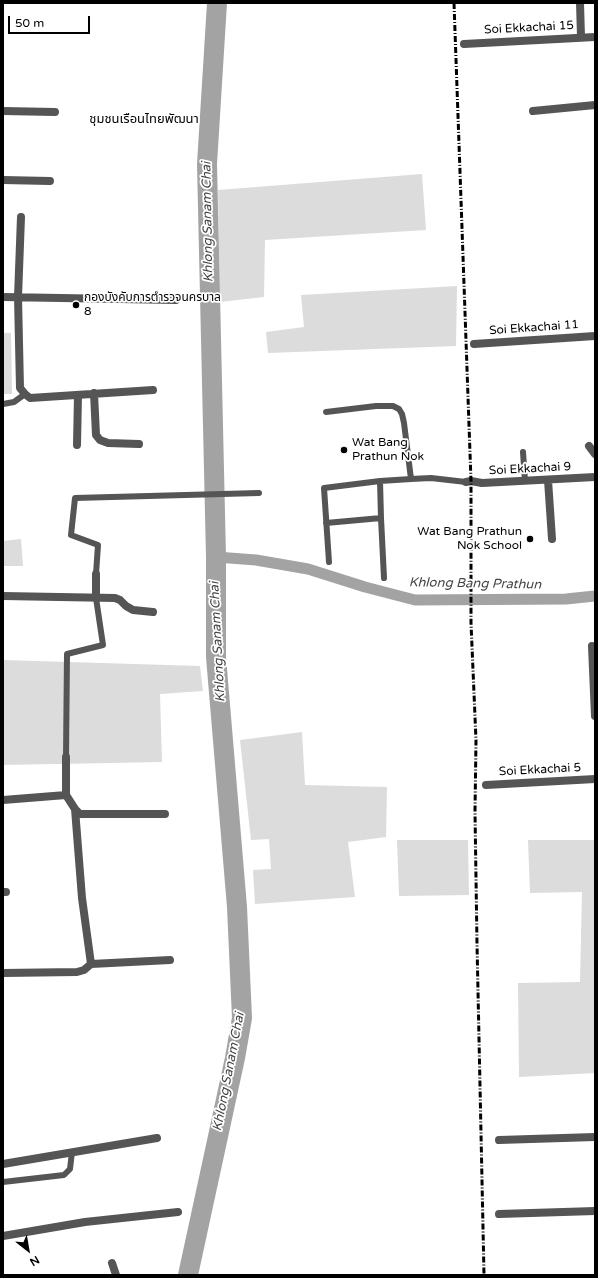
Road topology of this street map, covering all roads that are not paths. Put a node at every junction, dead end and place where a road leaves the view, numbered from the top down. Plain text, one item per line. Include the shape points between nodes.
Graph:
1 (580, 3) edge
2 (581, 37) junction
3 (595, 37) edge
4 (464, 44) dead end
5 (595, 105) edge
6 (3, 111) edge
7 (533, 111) dead end
8 (55, 112) dead end
9 (3, 180) edge
10 (50, 181) dead end
11 (20, 217) dead end
12 (3, 297) edge
13 (18, 297) junction
14 (176, 300) dead end
15 (595, 336) edge
16 (474, 344) dead end
17 (153, 390) dead end
18 (94, 393) junction
19 (24, 394) junction
20 (78, 395) junction
21 (3, 404) edge
22 (326, 412) dead end
23 (139, 444) dead end
24 (77, 445) dead end
25 (589, 446) dead end
26 (523, 452) dead end
27 (595, 454) edge
28 (595, 477) edge
29 (411, 479) junction
30 (548, 480) junction
31 (380, 481) junction
32 (525, 481) junction
33 (466, 482) joint
34 (259, 493) dead end
35 (381, 518) junction
36 (326, 523) junction
37 (552, 539) dead end
38 (329, 562) dead end
39 (96, 574) joint
40 (384, 578) dead end
41 (3, 596) edge
42 (96, 598) junction
43 (153, 612) dead end
44 (592, 646) dead end
45 (595, 716) edge
46 (66, 757) joint
47 (595, 779) edge
48 (486, 786) dead end
49 (66, 795) junction
50 (3, 800) edge
51 (75, 809) junction
52 (165, 814) dead end
53 (170, 960) dead end
54 (91, 964) junction
55 (3, 973) edge
56 (595, 1137) edge
57 (157, 1138) dead end
58 (499, 1140) dead end
59 (72, 1152) junction
60 (3, 1164) edge
61 (3, 1182) edge
62 (595, 1211) edge
63 (178, 1212) dead end
64 (499, 1214) dead end
65 (3, 1236) edge
66 (112, 1263) dead end
67 (116, 1275) edge

1 - 2 street
2 - 3 street, Soi Ekkachai 15
2 - 4 street, Soi Ekkachai 15
5 - 7 street
6 - 8 street
9 - 10 street
11 - 13 street
12 - 13 street
13 - 14 street
13 - 19 street via 20,388
15 - 16 street, Soi Ekkachai 11
17 - 18 street
18 - 20 street
18 - 23 street via 96,435 100,440 108,443
19 - 20 street via 30,398
19 - 21 lane via 14,402
20 - 24 street
22 - 29 lane via 376,406 393,406 399,409 404,423
25 - 27 street
26 - 32 lane
28 - 30 street, Soi Ekkachai 9
29 - 31 lane
29 - 33 lane via 431,478
30 - 32 street, Soi Ekkachai 9
30 - 37 street
31 - 35 lane
31 - 36 lane via 324,488
32 - 33 street, Soi Ekkachai 9
34 - 39 lane via 75,498 71,535 98,545
35 - 36 lane
35 - 40 lane
36 - 38 lane
39 - 42 street
41 - 42 street
42 - 43 street via 115,598 133,610
42 - 46 lane via 103,645 68,654
44 - 45 street
46 - 49 street
47 - 48 street, Soi Ekkachai 5
49 - 50 street
49 - 51 street
51 - 52 street via 80,814
51 - 54 street via 82,898
53 - 54 street
54 - 55 street via 76,972
56 - 58 street
57 - 59 street
59 - 60 street
59 - 61 lane via 70,1169 64,1174
62 - 64 street
63 - 65 street via 85,1222
66 - 67 street

